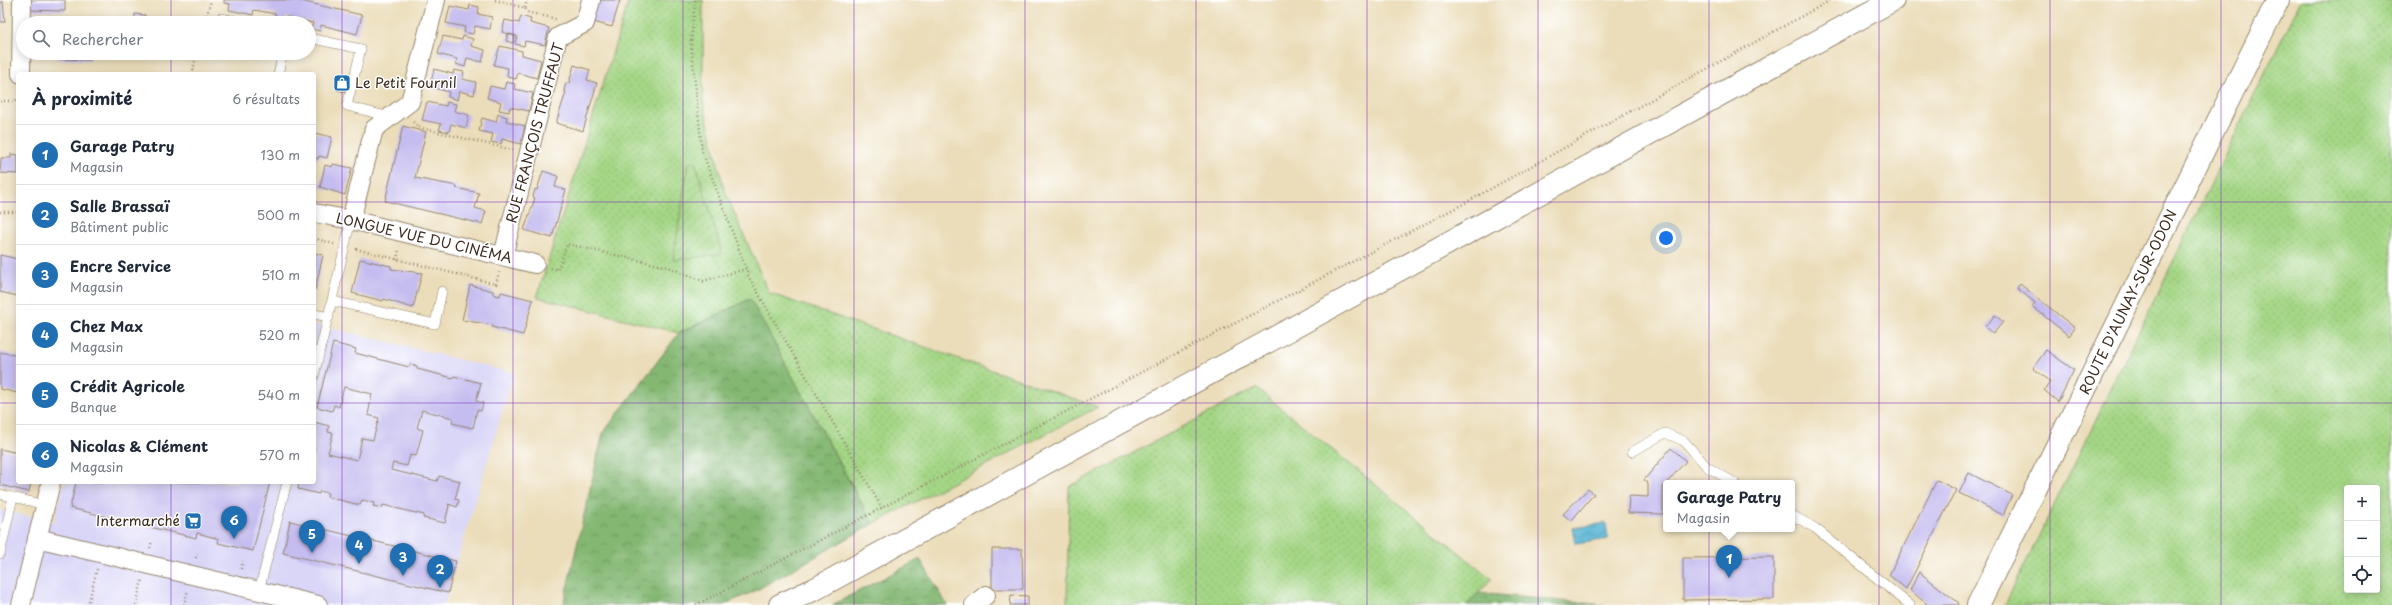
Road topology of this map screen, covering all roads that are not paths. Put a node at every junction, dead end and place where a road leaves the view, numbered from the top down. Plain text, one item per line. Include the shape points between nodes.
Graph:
1 (22, 0) edge
2 (436, 0) edge
3 (591, 0) edge
4 (1894, 0) edge
5 (2278, 0) edge
6 (22, 16) edge
7 (316, 40) edge
8 (21, 60) edge
9 (281, 60) edge
10 (21, 72) edge
11 (278, 72) edge
12 (390, 117) junction
13 (316, 213) edge
14 (351, 220) junction
15 (503, 256) junction
16 (534, 264) road end
17 (442, 291) dead end
18 (332, 301) junction
19 (316, 314) edge
20 (328, 317) junction
21 (316, 368) edge
22 (1632, 452) dead end
23 (1730, 480) edge
24 (50, 484) edge
25 (286, 484) edge
26 (0, 494) edge
27 (13, 497) junction
28 (45, 505) junction
29 (1795, 517) edge
30 (37, 538) junction
31 (0, 554) edge
32 (259, 591) junction
33 (21, 605) edge
34 (318, 605) edge
35 (780, 605) edge
36 (1910, 605) edge
37 (1978, 605) edge

1 - 6 street
2 - 12 street via 410,102
3 - 15 street, RUE FRANÇOIS TRUFFAUT via 585,23 558,37
4 - 35 main road via 829,581
5 - 37 main road, ROUTE D'AUNAY-SUR-ODON
7 - 12 lane via 360,49 347,106
8 - 10 street
9 - 11 lane
12 - 14 street via 374,130
13 - 14 street, LONGUE VUE DU CINÉMA
14 - 15 street, LONGUE VUE DU CINÉMA
14 - 18 lane
15 - 16 street, LONGUE VUE DU CINÉMA
17 - 18 lane via 435,324
18 - 20 lane
19 - 20 lane
20 - 21 lane
22 - 23 lane via 1665,433 1684,441 1707,467
24 - 28 street
25 - 32 lane
26 - 27 lane
27 - 28 lane
27 - 31 lane
28 - 30 street
29 - 36 lane via 1815,528
30 - 32 street
30 - 33 street
32 - 34 street

